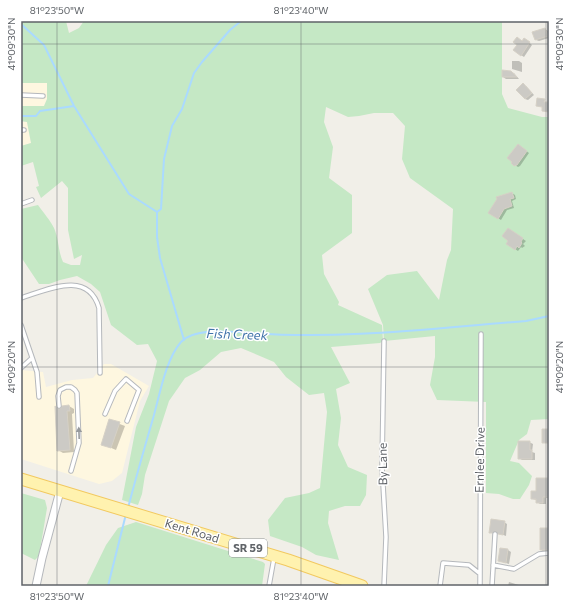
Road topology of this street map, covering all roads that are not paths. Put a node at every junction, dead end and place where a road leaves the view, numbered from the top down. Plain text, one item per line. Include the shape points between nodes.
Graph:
1 (21, 95) edge
2 (43, 96) dead end
3 (32, 200) dead end
4 (21, 204) edge
5 (21, 298) edge
6 (21, 325) edge
7 (481, 334) dead end
8 (384, 341) dead end
9 (32, 358) junction
10 (21, 368) edge
11 (100, 373) dead end
12 (39, 397) dead end
13 (59, 406) dead end
14 (105, 414) dead end
15 (127, 421) dead end
16 (71, 470) dead end
17 (21, 480) edge
18 (60, 491) junction
19 (495, 534) dead end
20 (549, 553) edge
21 (275, 556) junction
22 (493, 565) junction
23 (479, 573) junction
24 (336, 582) edge
25 (36, 586) edge
26 (269, 586) edge
27 (362, 586) edge
28 (384, 586) edge
29 (440, 586) edge
30 (480, 586) edge
31 (492, 586) edge

1 - 2 lane
3 - 4 lane
5 - 11 lane via 65,285 87,289 96,298 99,308
6 - 9 lane
7 - 23 lane, Ernlee Drive
8 - 28 lane, By Lane
9 - 10 lane
9 - 12 lane via 37,372
16 -> 13 lane via 79,443 75,390 71,387 60,390
14 - 15 lane via 116,391 126,379 139,390
17 - 18 main road, Kent Road / SR 59
18 - 21 main road, Kent Road / SR 59
18 - 25 street
19 - 22 lane
20 - 22 lane via 539,554 514,569
21 - 24 main road, Kent Road / SR 59
21 - 26 lane
22 - 31 lane
23 - 29 lane via 469,565 443,563
23 - 30 lane, Ernlee Drive
24 - 27 main road, Kent Road / SR 59

